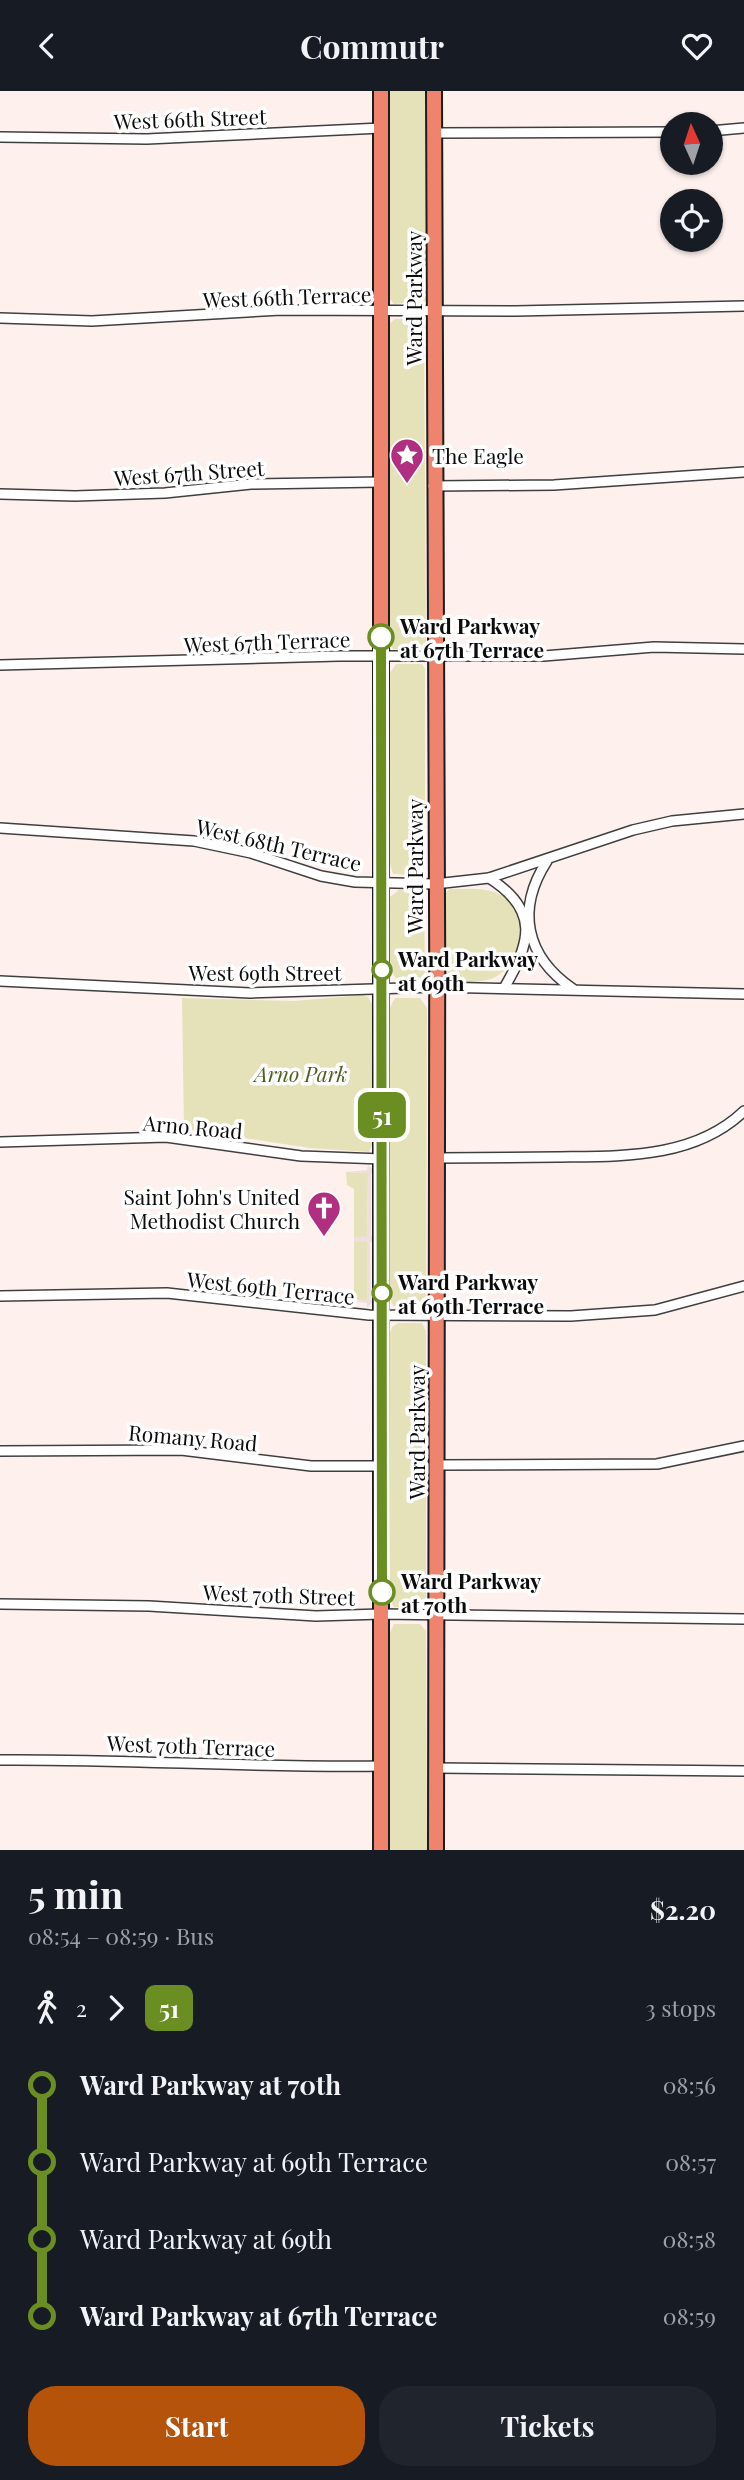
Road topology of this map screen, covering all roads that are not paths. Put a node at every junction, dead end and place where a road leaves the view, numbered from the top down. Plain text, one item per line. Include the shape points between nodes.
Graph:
1 (381, 91) edge
2 (434, 91) edge
3 (381, 128) junction
4 (744, 128) edge
5 (723, 130) edge
6 (660, 132) edge
7 (434, 133) junction
8 (0, 137) edge
9 (744, 306) edge
10 (379, 310) junction
11 (434, 311) junction
12 (0, 318) edge
13 (744, 473) edge
14 (381, 482) junction
15 (433, 486) junction
16 (0, 494) edge
17 (744, 649) edge
18 (381, 656) junction
19 (435, 656) junction
20 (0, 666) edge
21 (744, 814) edge
22 (0, 828) edge
23 (547, 861) junction
24 (489, 878) junction
25 (382, 883) junction
26 (435, 884) junction
27 (528, 923) junction
28 (0, 981) edge
29 (382, 987) junction
30 (436, 987) junction
31 (504, 988) junction
32 (573, 989) junction
33 (744, 994) edge
34 (744, 1111) edge
35 (0, 1142) edge
36 (439, 1158) junction
37 (383, 1159) junction
38 (744, 1286) edge
39 (0, 1296) edge
40 (382, 1315) junction
41 (438, 1315) junction
42 (744, 1446) edge
43 (0, 1451) edge
44 (436, 1465) junction
45 (382, 1466) junction
46 (0, 1604) edge
47 (744, 1612) edge
48 (382, 1614) junction
49 (437, 1615) junction
50 (725, 1617) junction
51 (744, 1619) edge
52 (0, 1760) edge
53 (381, 1766) junction
54 (437, 1769) junction
55 (744, 1771) edge
56 (381, 1850) edge
57 (436, 1850) edge

1 - 3 main road, Ward Parkway
2 - 7 main road, Ward Parkway
3 - 8 street, West 66th Street via 147,139
3 - 10 main road, Ward Parkway
4 - 5 street
6 - 7 street
7 - 11 main road, Ward Parkway
9 - 11 street, West 66th Terrace
10 - 11 street, West 66th Terrace
10 - 12 street, West 66th Terrace via 281,310 104,321
10 - 14 main road, Ward Parkway
11 - 15 main road, Ward Parkway
13 - 15 street via 554,485
14 - 16 street, West 67th Street via 251,484 75,496
14 - 18 main road, Ward Parkway
15 - 19 main road, Ward Parkway
17 - 19 street, West 67th Terrace via 654,647 544,656
18 - 19 street, West 67th Terrace
18 - 20 street, West 67th Terrace
18 - 25 main road, Ward Parkway
19 - 26 main road, Ward Parkway
21 - 23 street, West 68th Terrace via 633,830
22 - 25 street, West 68th Terrace via 194,841 251,853 321,876
23 - 24 street, West 68th Terrace
23 - 27 street via 531,889
24 - 26 street, West 68th Terrace
24 - 27 street via 509,894
25 - 26 street, West 68th Terrace
25 - 29 main road, Ward Parkway
26 - 30 main road, Ward Parkway
27 - 31 street via 524,950
27 - 32 street via 541,960
28 - 29 street, West 69th Street via 250,993
29 - 30 street, West 69th Street
29 - 37 main road, Ward Parkway
30 - 31 street, West 69th Street
30 - 36 main road, Ward Parkway
31 - 32 street, West 69th Street
32 - 33 street, West 69th Street
34 - 36 street via 705,1137 634,1156
35 - 37 street, Arno Road via 166,1137 301,1156
36 - 41 main road, Ward Parkway
37 - 40 main road, Ward Parkway
38 - 41 street, West 69th Terrace via 691,1303 617,1314
39 - 40 street, West 69th Terrace via 200,1294
40 - 41 street, West 69th Terrace
40 - 45 main road, Ward Parkway
41 - 44 main road, Ward Parkway
42 - 44 street via 657,1464
43 - 45 street, Romany Road via 181,1450 311,1466
44 - 49 main road, Ward Parkway
45 - 48 main road, Ward Parkway
46 - 48 street, West 70th Street via 149,1606 316,1616
47 - 50 street, West 70th Street
48 - 49 street, West 70th Street
48 - 53 main road, Ward Parkway
49 - 50 street, West 70th Street
49 - 54 main road, Ward Parkway
50 - 51 street, West 70th Street
52 - 53 street, West 70th Terrace
53 - 56 main road, Ward Parkway
54 - 55 street
54 - 57 main road, Ward Parkway

